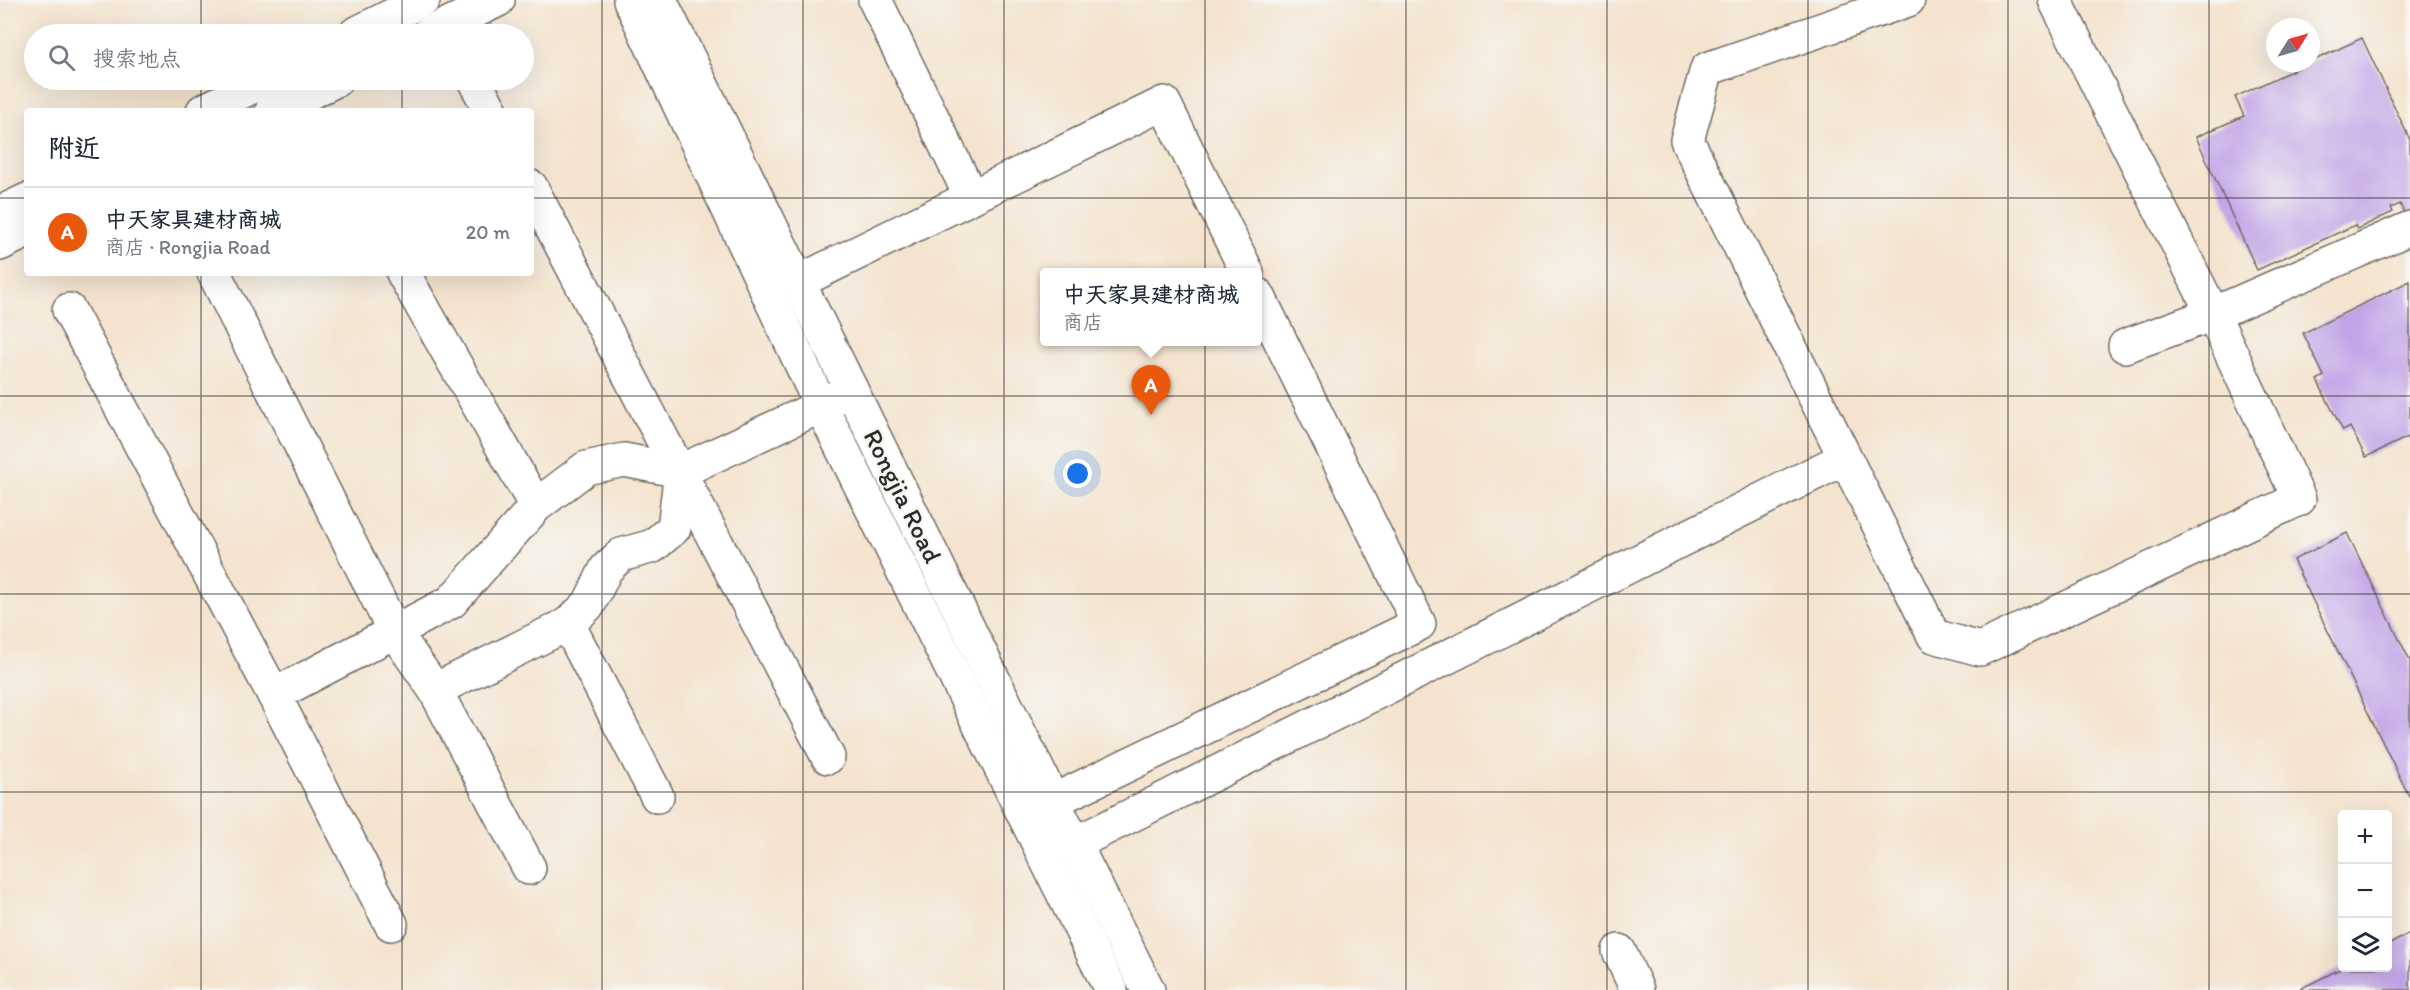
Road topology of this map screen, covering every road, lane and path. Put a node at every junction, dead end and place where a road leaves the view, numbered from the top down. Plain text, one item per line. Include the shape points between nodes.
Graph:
1 (423, 0) edge
2 (498, 0) edge
3 (630, 0) edge
4 (660, 0) edge
5 (875, 0) edge
6 (1908, 0) edge
7 (2055, 0) edge
8 (375, 24) edge
9 (449, 24) edge
10 (246, 90) edge
11 (315, 90) edge
12 (479, 90) edge
13 (209, 108) edge
14 (278, 108) edge
15 (489, 108) edge
16 (534, 193) edge
17 (971, 197) junction
18 (24, 201) edge
19 (0, 213) edge
20 (2410, 228) edge
21 (24, 232) edge
22 (0, 244) edge
23 (1245, 268) edge
24 (216, 276) edge
25 (406, 276) edge
26 (798, 282) junction
27 (1262, 305) edge
28 (69, 310) dead end
29 (2213, 314) junction
30 (2125, 346) dead end
31 (851, 389) junction
32 (821, 406) junction
33 (1845, 458) junction
34 (681, 471) junction
35 (536, 506) junction
36 (568, 624) junction
37 (394, 631) junction
38 (435, 690) junction
39 (274, 695) junction
40 (828, 757) dead end
41 (657, 796) dead end
42 (1053, 801) junction
43 (1074, 844) junction
44 (529, 868) dead end
45 (391, 924) dead end
46 (1619, 951) dead end
47 (1111, 990) edge
48 (1148, 990) edge
49 (1637, 990) edge

1 - 8 street
2 - 9 street
3 - 32 street, Rongjia Road
4 - 26 street, Rongjia Road
5 - 17 street
6 - 33 street via 1707,69 1687,140
7 - 29 street
10 - 13 street
11 - 14 street
12 - 15 street
16 - 34 street
17 - 23 street via 1164,103
17 - 26 street
18 - 19 street
20 - 29 street
21 - 22 street
24 - 37 street
25 - 35 street
26 - 31 street, Rongjia Road
27 - 42 street via 1419,624
28 - 39 street
29 - 30 street
29 - 33 street via 2300,499 1980,649 1934,636
31 - 32 street
31 - 42 street, Rongjia Road
32 - 34 street
32 - 47 street, Rongjia Road
33 - 43 street
34 - 35 street via 624,460 586,468
34 - 36 street via 674,528 653,546 621,555 606,569 589,604
34 - 40 street
35 - 37 street via 451,602
36 - 38 street
36 - 41 street
37 - 38 street
37 - 39 street
38 - 44 street
39 - 45 street
42 - 43 street, Rongjia Road
43 - 48 street, Rongjia Road
46 - 49 street

